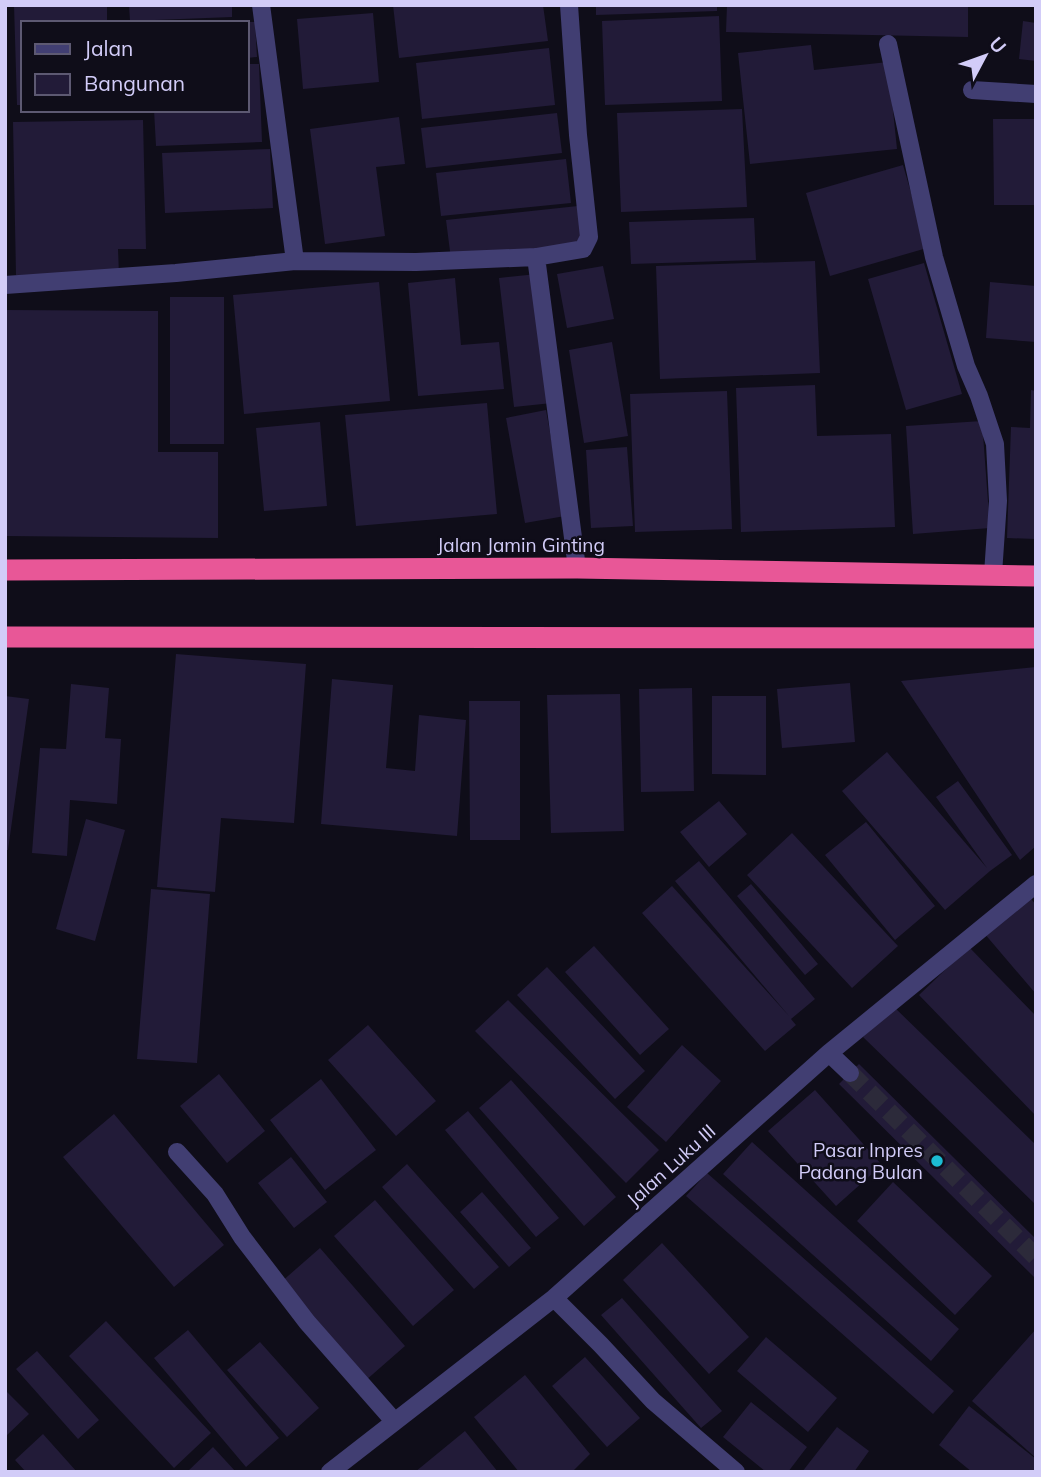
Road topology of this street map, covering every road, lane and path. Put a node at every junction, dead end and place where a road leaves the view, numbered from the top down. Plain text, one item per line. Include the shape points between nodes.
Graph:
1 (261, 5) edge
2 (569, 5) edge
3 (888, 44) dead end
4 (972, 90) dead end
5 (1036, 94) edge
6 (536, 257) junction
7 (295, 261) junction
8 (5, 285) edge
9 (577, 568) junction
10 (5, 570) edge
11 (993, 574) junction
12 (1036, 576) edge
13 (5, 637) edge
14 (1036, 638) edge
15 (1036, 884) edge
16 (829, 1053) junction
17 (850, 1073) tunnel mouth
18 (177, 1152) dead end
19 (554, 1298) junction
20 (394, 1421) junction
21 (330, 1472) edge
22 (736, 1472) edge

1 - 7 street
2 - 6 street via 589,237 583,249
3 - 11 street via 934,257 995,444 998,501
4 - 5 street
6 - 7 street
6 - 9 street
7 - 8 street
9 - 10 highway, Jalan Jamin Ginting
9 - 11 highway, Jalan Jamin Ginting
11 - 12 highway, Jalan Jamin Ginting
13 - 14 highway
15 - 16 street, Jalan Luku III
16 - 17 street
16 - 19 street, Jalan Luku III
18 - 20 street via 215,1194 307,1322
19 - 20 street, Jalan Luku III
19 - 22 street via 653,1401
20 - 21 street, Jalan Luku III

